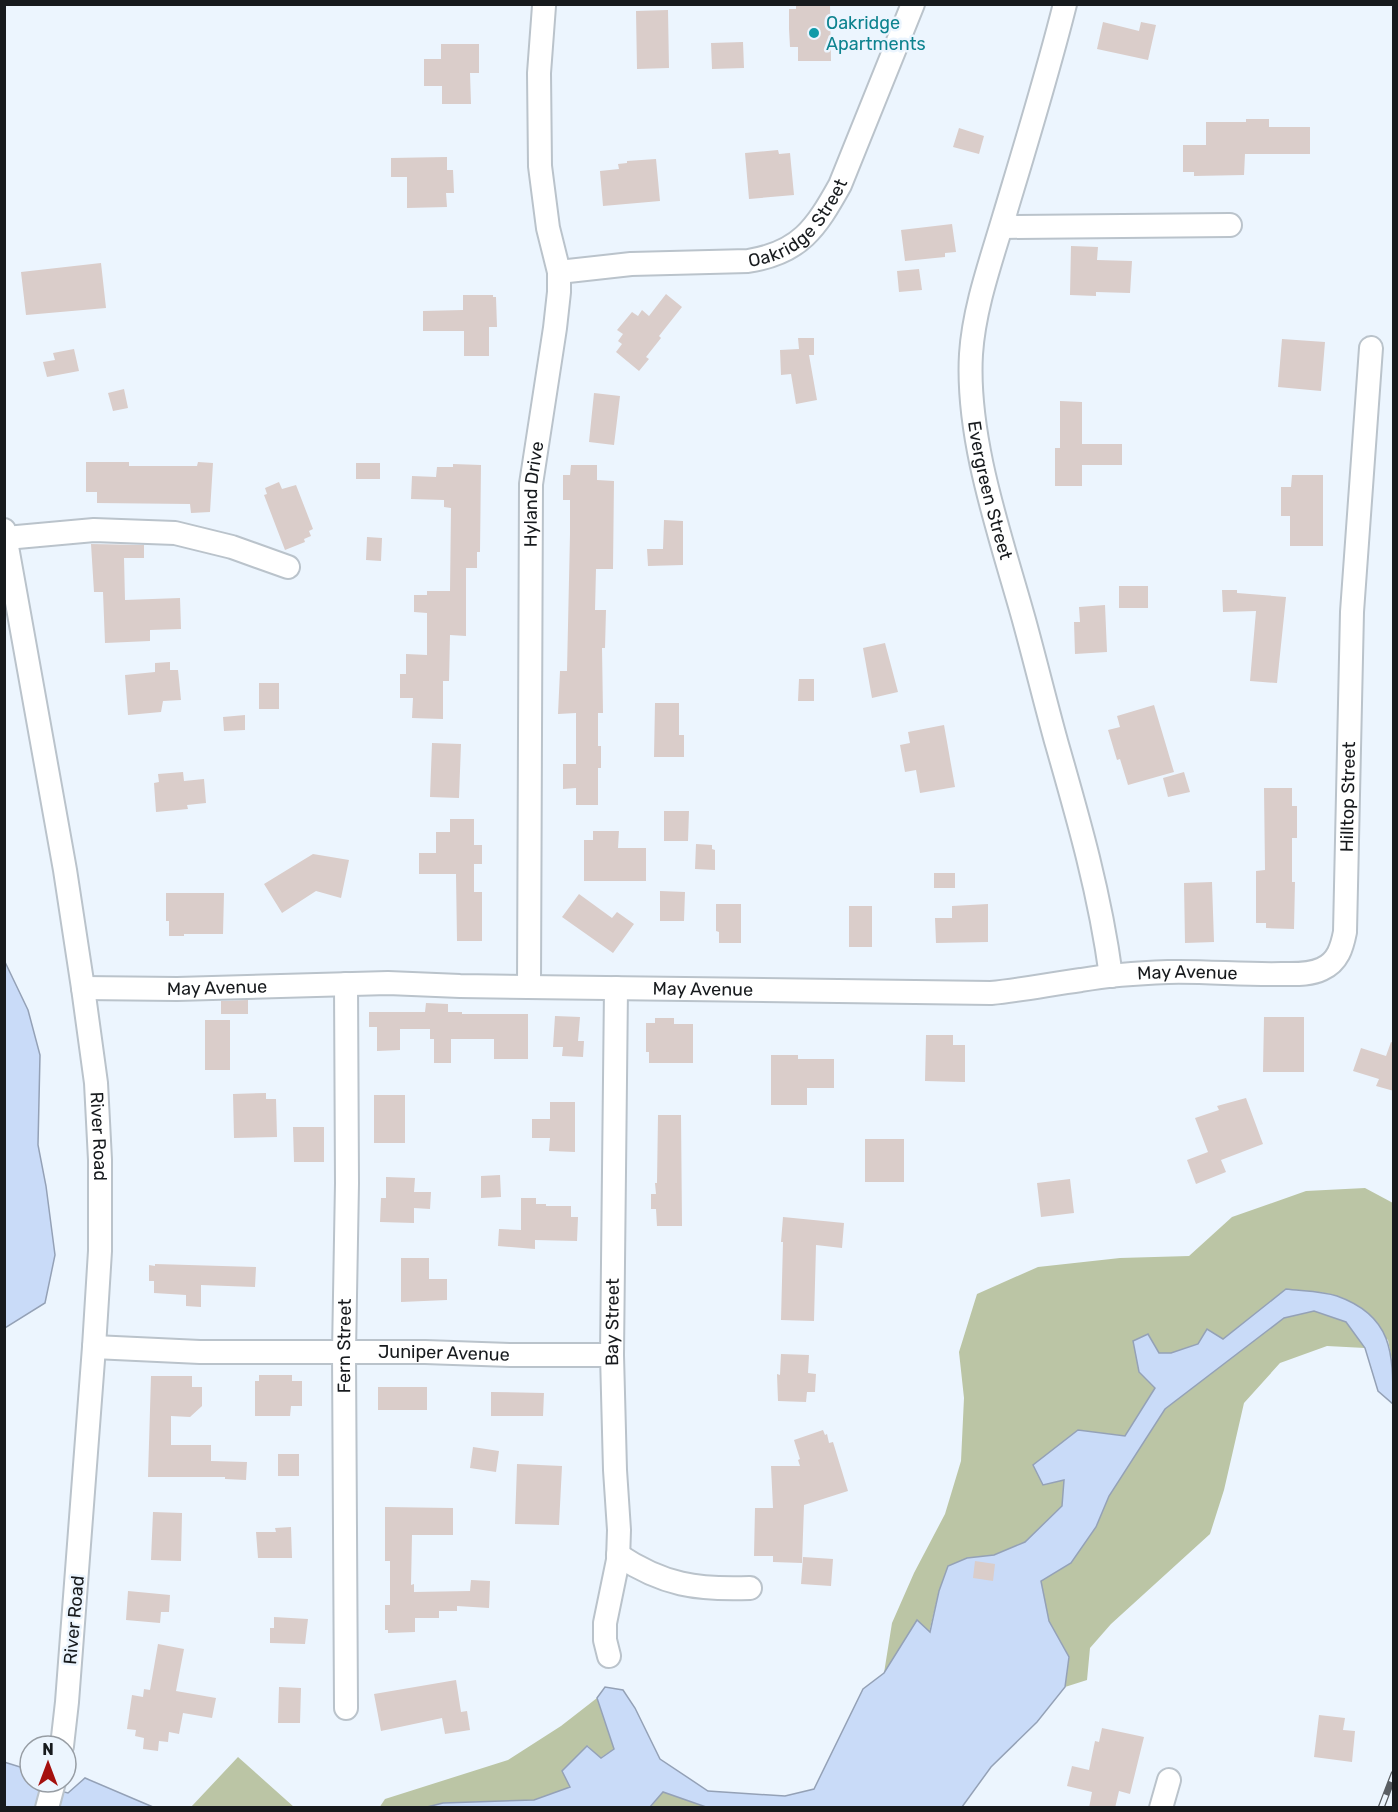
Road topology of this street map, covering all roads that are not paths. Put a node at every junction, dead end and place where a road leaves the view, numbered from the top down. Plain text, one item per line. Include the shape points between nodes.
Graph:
1 (913, 4) edge
2 (1065, 4) edge
3 (544, 6) dead end
4 (1230, 225) dead end
5 (1002, 227) junction
6 (558, 272) junction
7 (1371, 348) dead end
8 (5, 534) edge
9 (288, 567) dead end
10 (1320, 970) joint
11 (1111, 976) junction
12 (346, 984) junction
13 (529, 986) junction
14 (83, 988) junction
15 (616, 988) junction
16 (94, 1347) junction
17 (344, 1352) junction
18 (612, 1355) junction
19 (618, 1555) junction
20 (750, 1588) dead end
21 (609, 1656) dead end
22 (346, 1708) dead end
23 (63, 1734) edge
24 (1169, 1780) dead end
25 (1161, 1808) edge

1 - 6 street, Oakridge Street via 840,185 817,222 792,247 780,254 748,261 631,264
2 - 5 street, Evergreen Street
3 - 6 street, Hyland Drive via 539,73 540,166
4 - 5 street
5 - 11 street, Evergreen Street via 971,353 974,419 1004,554 1092,868
6 - 13 street, Hyland Drive via 555,328 531,484
7 - 10 street, Hilltop Street via 1352,612 1345,932 1338,956
8 - 9 street via 94,530 176,533
8 - 14 street, River Road
10 - 11 street, May Avenue
11 - 15 street, May Avenue via 991,993
12 - 13 street, May Avenue
12 - 14 street, May Avenue
12 - 17 street, Fern Street
13 - 15 street, May Avenue
14 - 16 street, River Road via 96,1083 100,1160
15 - 18 street, Bay Street
16 - 17 street, Juniper Avenue
16 - 23 street, River Road
17 - 18 street, Juniper Avenue
17 - 22 street, Fern Street
18 - 19 street, Bay Street
19 - 20 street via 670,1581 713,1589
19 - 21 street, Bay Street via 605,1623
24 - 25 street

